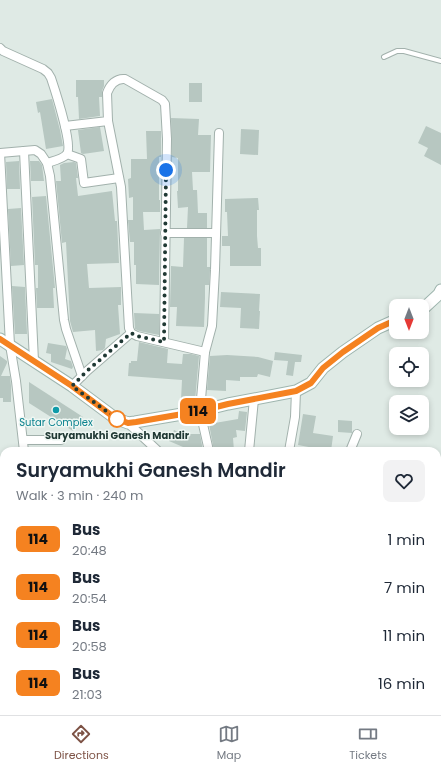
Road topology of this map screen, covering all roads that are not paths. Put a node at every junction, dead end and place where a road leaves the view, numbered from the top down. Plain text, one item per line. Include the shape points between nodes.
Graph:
1 (0, 48) edge
2 (384, 57) dead end
3 (441, 61) edge
4 (108, 121) junction
5 (65, 126) junction
6 (219, 133) dead end
7 (24, 151) junction
8 (0, 153) edge
9 (67, 154) junction
10 (47, 163) junction
11 (120, 178) junction
12 (165, 233) junction
13 (216, 233) junction
14 (441, 290) edge
15 (429, 303) edge
16 (389, 323) edge
17 (131, 333) junction
18 (0, 339) edge
19 (164, 342) junction
20 (10, 345) junction
21 (205, 352) junction
22 (34, 361) junction
23 (82, 376) junction
24 (72, 386) junction
25 (296, 391) junction
26 (254, 399) junction
27 (200, 411) junction
28 (128, 423) junction
29 (357, 434) dead end
30 (23, 440) junction
31 (61, 440) dead end
32 (24, 447) edge
33 (154, 447) edge
34 (207, 447) edge
35 (249, 447) edge
36 (290, 447) edge
37 (352, 447) edge

1 - 5 street via 48,73
2 - 3 lane via 404,51
4 - 5 street
4 - 11 street
4 - 12 street via 107,93 120,79 125,79 165,104
5 - 9 street
6 - 13 street
7 - 8 street
7 - 10 street via 35,150
7 - 22 street
8 - 20 street
9 - 10 street
9 - 11 street via 81,159 84,183
10 - 23 street via 64,320
11 - 17 street
12 - 13 street
12 - 19 street
13 - 21 street via 212,326
14 - 15 main road
16 - 25 main road via 343,352 323,368 311,383
17 - 19 street
17 - 23 street
18 - 20 main road
19 - 21 street
20 - 22 main road
20 - 30 street
21 - 27 street
22 - 24 main road
23 - 24 street
24 - 28 main road via 115,418
25 - 26 main road
25 - 36 street
26 - 27 main road
26 - 35 street
27 - 28 main road
27 - 34 street
28 - 33 street
29 - 37 street
30 - 31 street
30 - 32 street

